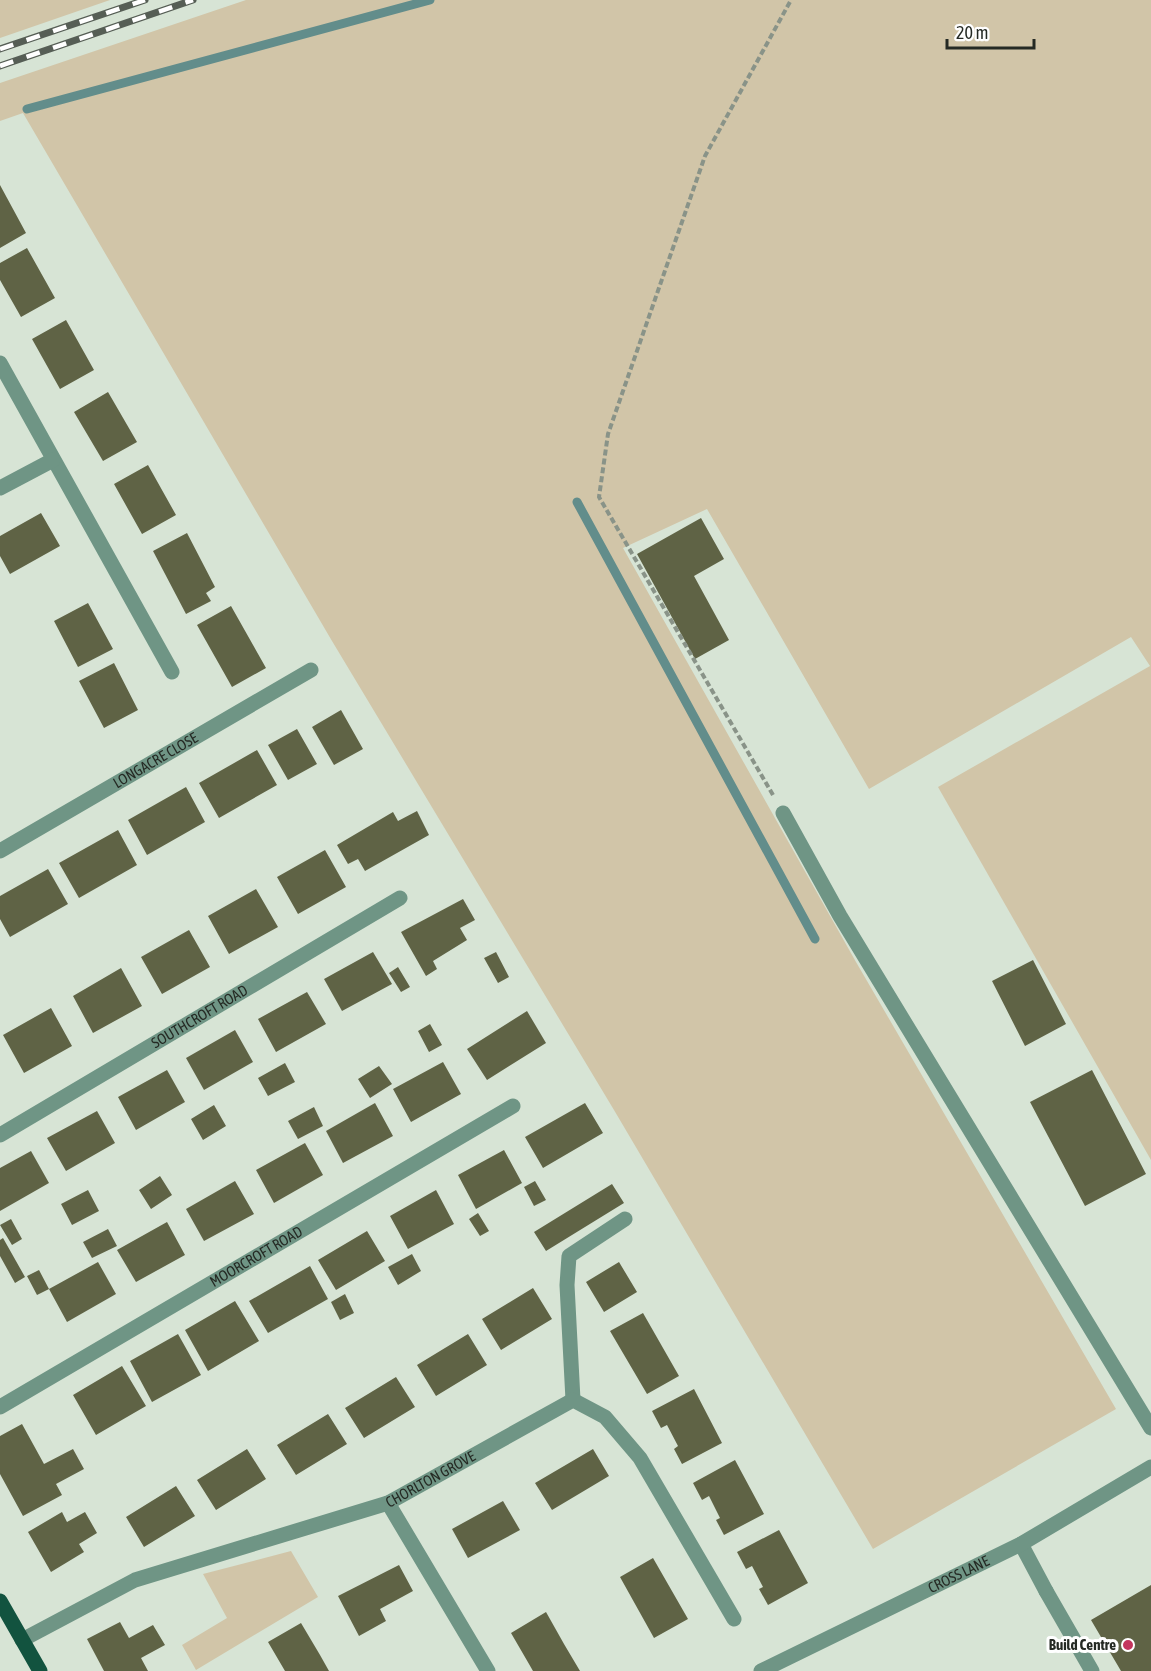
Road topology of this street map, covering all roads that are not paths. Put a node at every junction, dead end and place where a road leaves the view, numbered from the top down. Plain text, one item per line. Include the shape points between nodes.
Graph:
1 (0, 363) edge
2 (53, 460) junction
3 (0, 488) edge
4 (311, 670) dead end
5 (172, 672) dead end
6 (783, 813) road end
7 (0, 851) edge
8 (400, 898) dead end
9 (513, 1106) dead end
10 (0, 1135) edge
11 (625, 1219) dead end
12 (573, 1400) junction
13 (0, 1407) edge
14 (1151, 1428) edge
15 (1151, 1467) edge
16 (388, 1503) junction
17 (1021, 1544) junction
18 (0, 1601) edge
19 (734, 1619) dead end
20 (22, 1640) junction
21 (40, 1671) edge
22 (488, 1671) edge
23 (761, 1671) edge
24 (1092, 1671) edge

1 - 2 street
2 - 3 street
2 - 5 street
4 - 7 street, LONGACRE CLOSE
6 - 14 street via 840,916
8 - 10 street, SOUTHCROFT ROAD
9 - 13 street, MOORCROFT ROAD
11 - 12 street via 569,1256
12 - 16 street, CHORLTON GROVE
12 - 19 street via 605,1417 640,1458
15 - 17 street, CROSS LANE
16 - 20 street, CHORLTON GROVE via 135,1580
16 - 22 street
17 - 23 street, CROSS LANE
17 - 24 street
18 - 20 main road
20 - 21 main road

